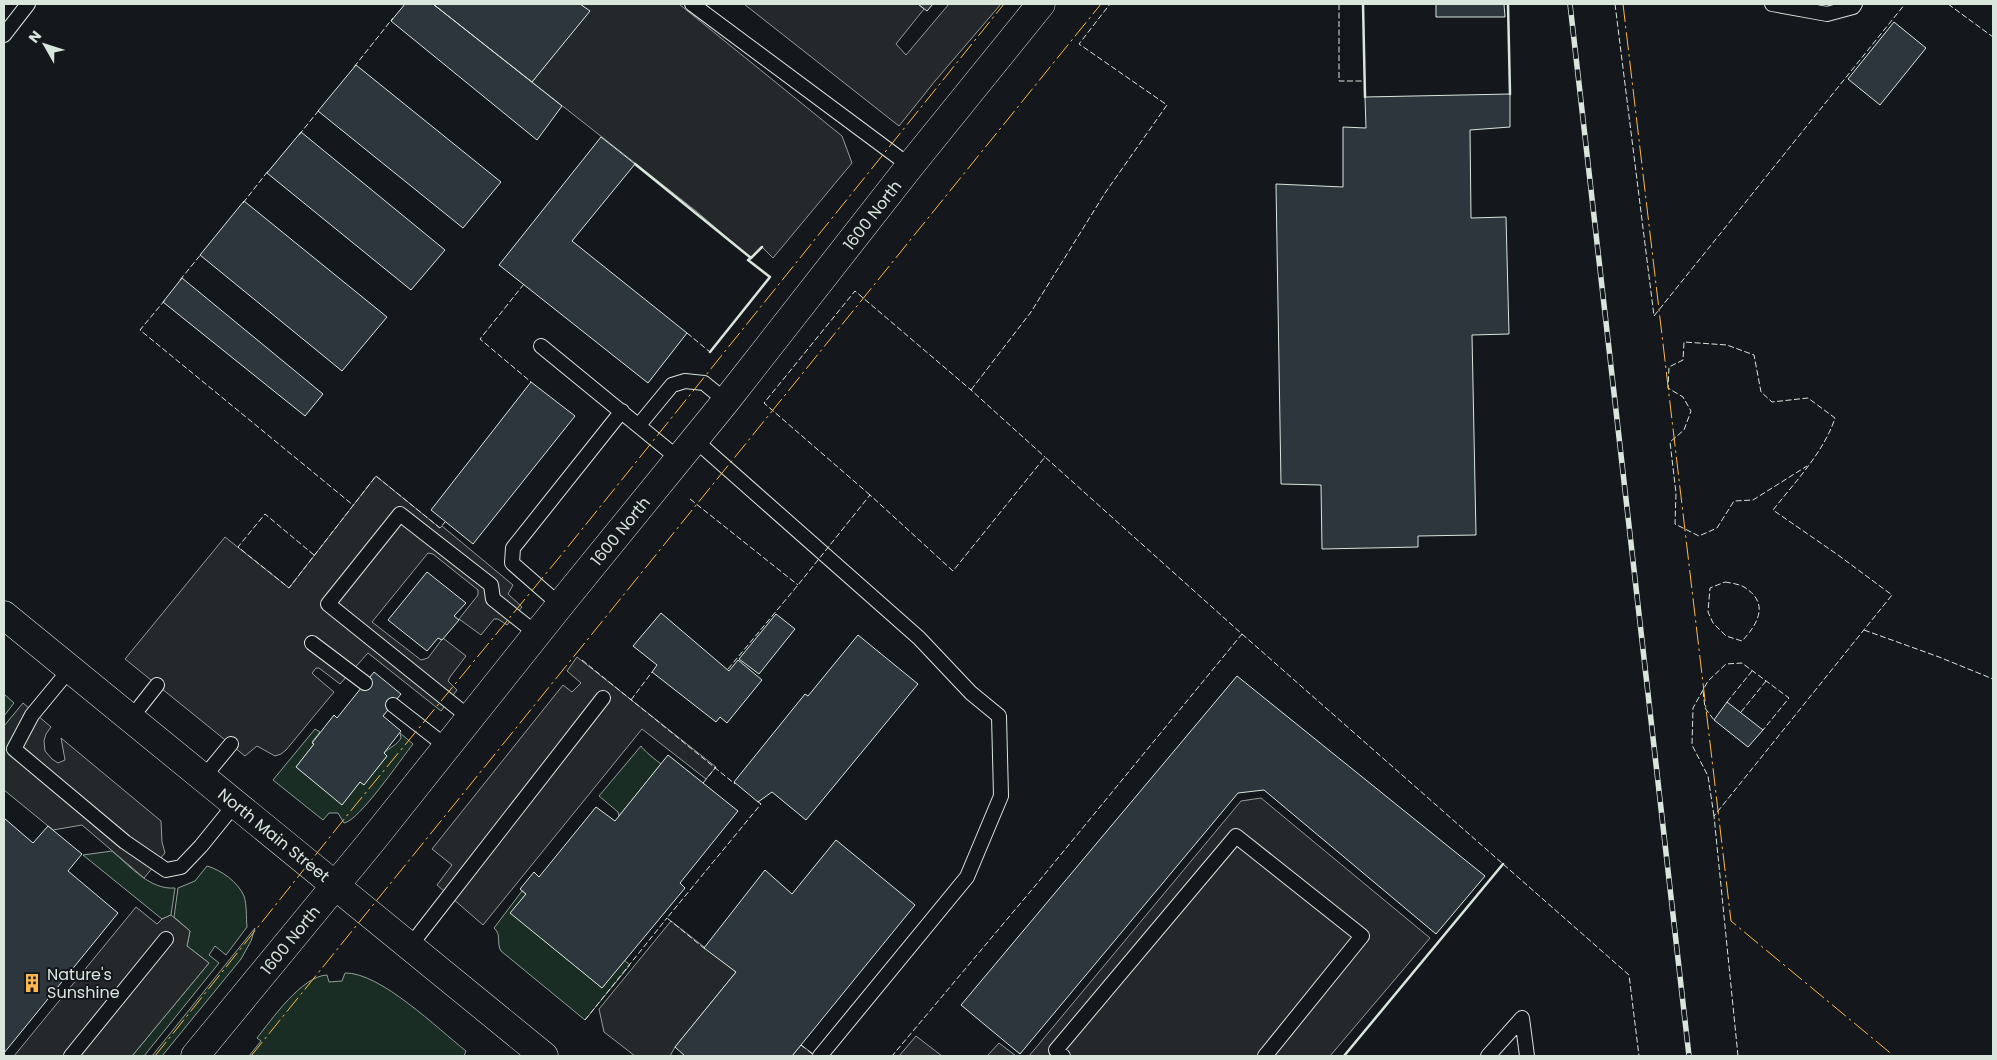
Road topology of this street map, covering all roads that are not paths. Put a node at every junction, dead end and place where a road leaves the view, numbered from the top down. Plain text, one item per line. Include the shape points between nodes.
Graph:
1 (28, 4) edge
2 (692, 4) edge
3 (1041, 4) edge
4 (1772, 4) edge
5 (1855, 4) edge
6 (4, 35) edge
7 (910, 166) junction
8 (541, 346) dead end
9 (726, 401) junction
10 (622, 412) junction
11 (639, 425) junction
12 (687, 449) junction
13 (560, 605) junction
14 (4, 615) edge
15 (537, 634) junction
16 (312, 643) dead end
17 (70, 669) junction
18 (364, 683) dead end
19 (157, 685) dead end
20 (604, 698) dead end
21 (393, 705) dead end
22 (131, 718) junction
23 (470, 718) junction
24 (231, 744) dead end
25 (447, 747) junction
26 (203, 778) junction
27 (235, 804) junction
28 (335, 886) junction
29 (166, 939) dead end
30 (410, 946) junction
31 (71, 1056) edge
32 (195, 1056) edge
33 (544, 1056) edge
34 (820, 1056) edge
35 (1063, 1056) edge
36 (1265, 1056) edge
37 (1488, 1056) edge
38 (1527, 1056) edge

1 - 6 lane
2 - 7 lane
3 - 7 street, 1600 North
4 - 5 lane via 1828,14
7 - 9 street, 1600 North
8 - 10 lane
9 - 11 lane via 704,383 685,381 672,385
9 - 12 street, 1600 North
10 - 11 lane
10 - 13 lane via 513,548 512,563
11 - 12 lane
12 - 13 street, 1600 North
12 - 34 lane via 919,638 971,693 999,716 1001,796 968,877
13 - 15 street, 1600 North
14 - 17 street, North Main Street
15 - 23 street, 1600 North
15 - 23 lane via 493,599 491,585 400,514 328,604
16 - 18 lane
17 - 22 street, North Main Street
17 - 27 lane via 32,715 14,749 124,842 166,870 181,867
19 - 22 lane
20 - 30 lane
21 - 25 lane
22 - 26 street, North Main Street
23 - 25 street, 1600 North
24 - 26 lane
25 - 28 street, 1600 North
26 - 27 street, North Main Street
27 - 28 street, North Main Street
28 - 30 street, North Main Street
28 - 32 street, 1600 North
29 - 31 lane
30 - 33 street, North Main Street
35 - 36 lane via 1056,1050 1236,836 1362,936
37 - 38 lane via 1522,1018

